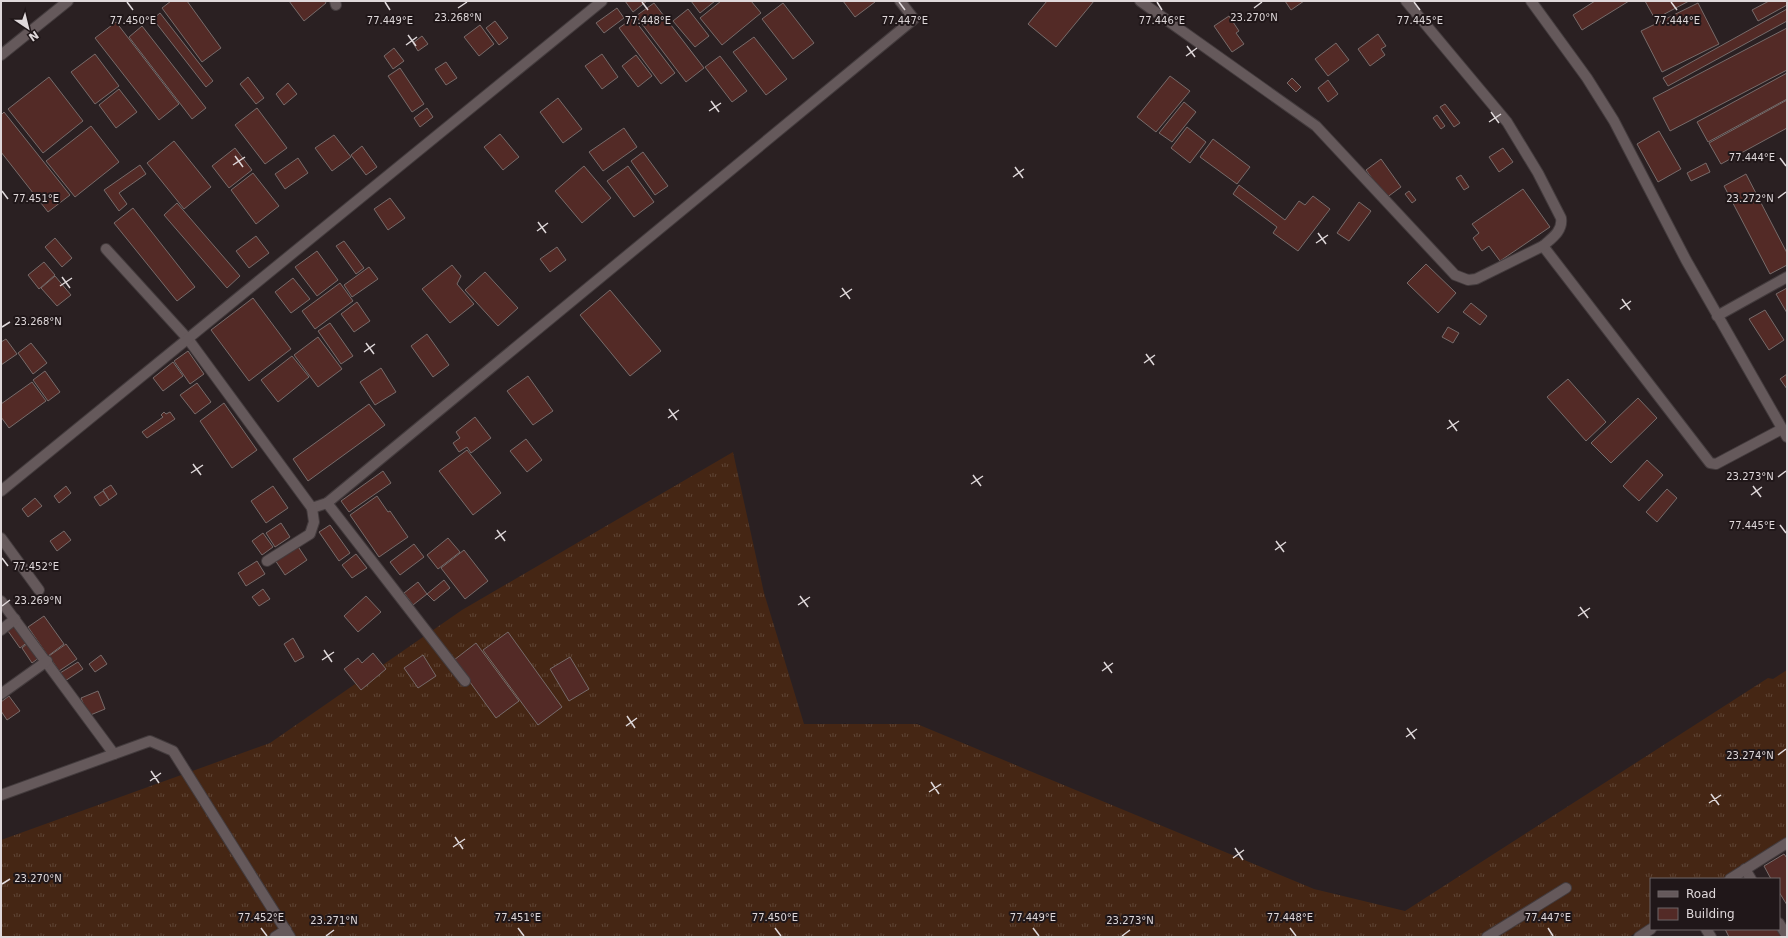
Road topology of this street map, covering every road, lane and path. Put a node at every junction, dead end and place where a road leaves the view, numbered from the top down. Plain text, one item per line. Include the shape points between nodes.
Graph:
1 (68, 1) edge
2 (602, 1) edge
3 (900, 1) edge
4 (1140, 1) edge
5 (1406, 1) edge
6 (1531, 1) edge
7 (3, 49) edge
8 (1543, 246) junction
9 (106, 249) dead end
10 (1787, 277) edge
11 (1717, 316) junction
12 (188, 339) junction
13 (1785, 433) edge
14 (1, 490) edge
15 (327, 503) junction
16 (312, 508) junction
17 (1, 538) edge
18 (267, 561) dead end
19 (39, 590) dead end
20 (1, 601) edge
21 (15, 620) junction
22 (1, 630) edge
23 (47, 661) junction
24 (464, 681) dead end
25 (1, 694) edge
26 (114, 754) junction
27 (1, 795) edge
28 (1787, 843) edge
29 (1745, 869) junction
30 (1732, 878) edge
31 (1750, 878) edge
32 (1566, 888) dead end
33 (1780, 926) edge
34 (1650, 930) edge
35 (288, 934) edge
36 (1787, 936) edge
37 (275, 937) edge
38 (1487, 937) edge
39 (1639, 937) edge

1 - 7 street
2 - 12 street
3 - 15 street via 914,19
4 - 8 street via 1316,126 1455,275 1468,280 1476,279
5 - 8 street via 1507,122 1538,173 1561,218 1562,225 1559,232
6 - 11 street via 1587,78 1614,121
8 - 13 street via 1710,463 1716,464
9 - 12 street
10 - 11 street
11 - 13 street
12 - 14 street
12 - 16 street
15 - 16 street
15 - 24 street
16 - 18 street via 314,522 310,534
17 - 19 street
20 - 21 street
21 - 22 street
21 - 23 street
23 - 25 street
23 - 26 street
26 - 27 street
26 - 35 street via 150,741 173,751
28 - 29 street
29 - 30 street
29 - 31 street
32 - 38 street
33 - 36 street
34 - 39 street
35 - 37 street

